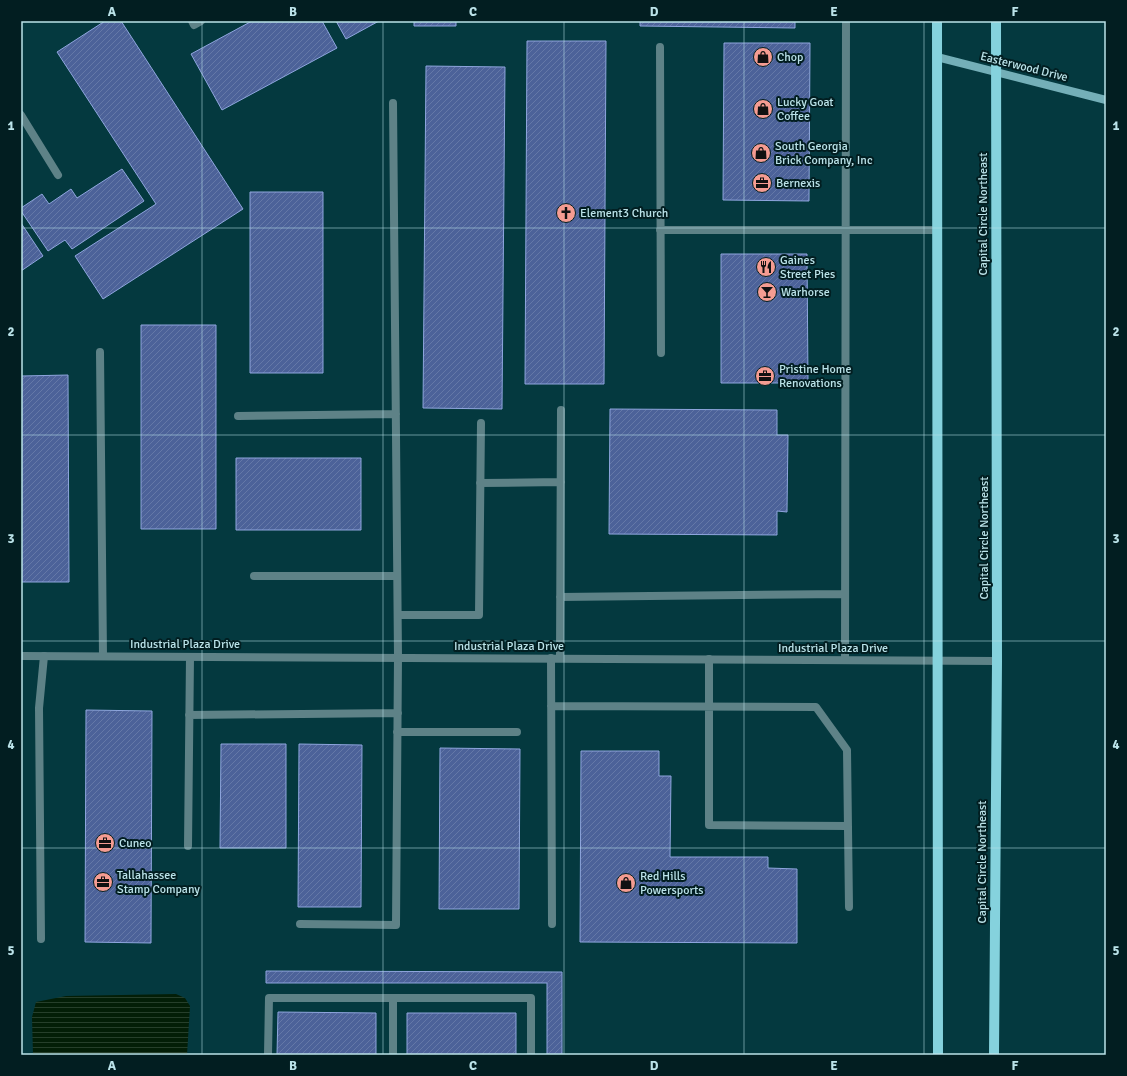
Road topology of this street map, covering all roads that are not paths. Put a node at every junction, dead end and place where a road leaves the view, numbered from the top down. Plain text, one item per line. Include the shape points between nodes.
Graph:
1 (192, 21) edge
2 (201, 21) edge
3 (846, 21) edge
4 (937, 21) edge
5 (996, 21) edge
6 (660, 48) dead end
7 (937, 56) junction
8 (996, 72) junction
9 (1106, 100) edge
10 (393, 103) dead end
11 (21, 115) edge
12 (58, 175) dead end
13 (660, 230) junction
14 (846, 230) junction
15 (937, 230) junction
16 (100, 352) dead end
17 (660, 353) dead end
18 (561, 410) dead end
19 (396, 414) junction
20 (238, 416) dead end
21 (481, 423) dead end
22 (561, 482) junction
23 (480, 483) junction
24 (254, 576) dead end
25 (397, 576) junction
26 (845, 594) junction
27 (560, 596) junction
28 (398, 615) junction
29 (21, 656) edge
30 (44, 656) junction
31 (103, 656) junction
32 (190, 656) junction
33 (398, 657) junction
34 (551, 658) junction
35 (560, 658) junction
36 (709, 659) junction
37 (845, 660) junction
38 (937, 660) junction
39 (997, 661) junction
40 (551, 706) junction
41 (709, 706) junction
42 (398, 714) junction
43 (189, 715) junction
44 (397, 732) junction
45 (517, 732) dead end
46 (848, 826) junction
47 (188, 846) dead end
48 (849, 907) dead end
49 (300, 924) dead end
50 (552, 924) dead end
51 (41, 939) dead end
52 (393, 998) junction
53 (268, 1055) edge
54 (393, 1055) edge
55 (531, 1055) edge
56 (938, 1055) edge
57 (994, 1055) edge

1 - 2 street via 194,25
3 - 14 street
4 - 7 main road
5 - 8 main road, Capital Circle Northeast
6 - 13 street
7 - 8 street, Easterwood Drive
7 - 15 main road
8 - 9 street, Easterwood Drive
8 - 39 main road, Capital Circle Northeast
10 - 19 street
11 - 12 street
13 - 14 street
13 - 17 street
14 - 15 street
14 - 26 street
15 - 38 main road
16 - 31 street
18 - 22 street
19 - 20 street
19 - 25 street
21 - 23 street
22 - 23 street
22 - 27 street
23 - 28 street via 479,615
24 - 25 street
25 - 28 street
26 - 27 street
26 - 37 street
27 - 35 street
28 - 33 street
29 - 30 street, Industrial Plaza Drive
30 - 31 street, Industrial Plaza Drive
30 - 51 street via 39,708
31 - 32 street, Industrial Plaza Drive
32 - 33 street, Industrial Plaza Drive
32 - 43 street
33 - 34 street, Industrial Plaza Drive
33 - 42 street
34 - 35 street, Industrial Plaza Drive
34 - 40 street
35 - 36 street, Industrial Plaza Drive
36 - 37 street, Industrial Plaza Drive
36 - 41 street
37 - 38 street, Industrial Plaza Drive
38 - 39 street, Industrial Plaza Drive
38 - 56 main road
39 - 57 main road, Capital Circle Northeast
40 - 41 street
40 - 50 street
41 - 46 street via 816,707 847,750
41 - 46 street via 709,825
42 - 43 street
42 - 44 street
43 - 47 street
44 - 45 street
44 - 49 street via 396,925
46 - 48 street
52 - 53 street via 268,998
52 - 54 street
52 - 55 street via 531,998

